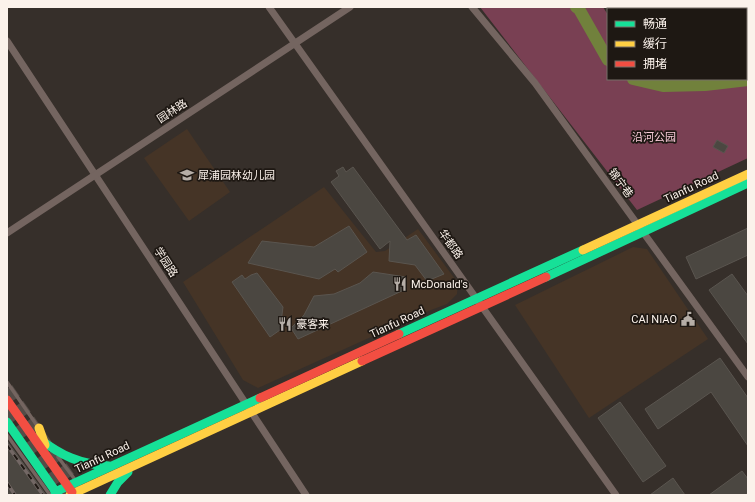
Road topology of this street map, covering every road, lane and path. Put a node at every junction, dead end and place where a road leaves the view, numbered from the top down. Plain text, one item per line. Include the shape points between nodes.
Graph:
1 (269, 7) edge
2 (350, 7) edge
3 (472, 7) edge
4 (7, 41) edge
5 (295, 44) junction
6 (95, 174) junction
7 (748, 174) edge
8 (748, 183) edge
9 (640, 228) junction
10 (7, 233) edge
11 (479, 303) junction
12 (748, 377) edge
13 (7, 382) edge
14 (7, 400) edge
15 (249, 408) junction
16 (7, 422) edge
17 (40, 428) junction
18 (30, 432) junction
19 (7, 435) edge
20 (45, 443) junction
21 (53, 450) junction
22 (50, 460) junction
23 (136, 464) junction
24 (113, 466) junction
25 (76, 491) edge
26 (54, 494) edge
27 (110, 495) edge
28 (306, 495) edge
29 (616, 495) edge

1 - 5 street, 华都路
2 - 5 street, 园林路
3 - 9 street, 锦宁巷 via 535,83
4 - 6 street, 学园路
5 - 6 street, 园林路
5 - 11 street, 华都路
6 - 10 street, 园林路
6 - 15 street, 学园路
7 - 9 street, Tianfu Road
8 - 9 street, Tianfu Road
9 - 11 street, Tianfu Road
9 - 12 street, 锦宁巷
11 - 15 street, Tianfu Road
11 - 29 street, 华都路
13 - 17 lane
14 - 18 street
15 - 23 street, Tianfu Road
15 - 24 street, Tianfu Road
15 - 28 street, 学园路
16 - 26 street
17 - 20 street
17 - 21 lane
18 - 20 street
18 - 22 street
19 - 26 lane
20 - 21 street
20 - 22 street
21 - 24 street via 81,464
21 - 25 lane
22 - 25 street
23 - 25 street, Tianfu Road
23 - 27 street via 119,480
24 - 25 street, Tianfu Road
25 - 26 street, Tianfu Road

